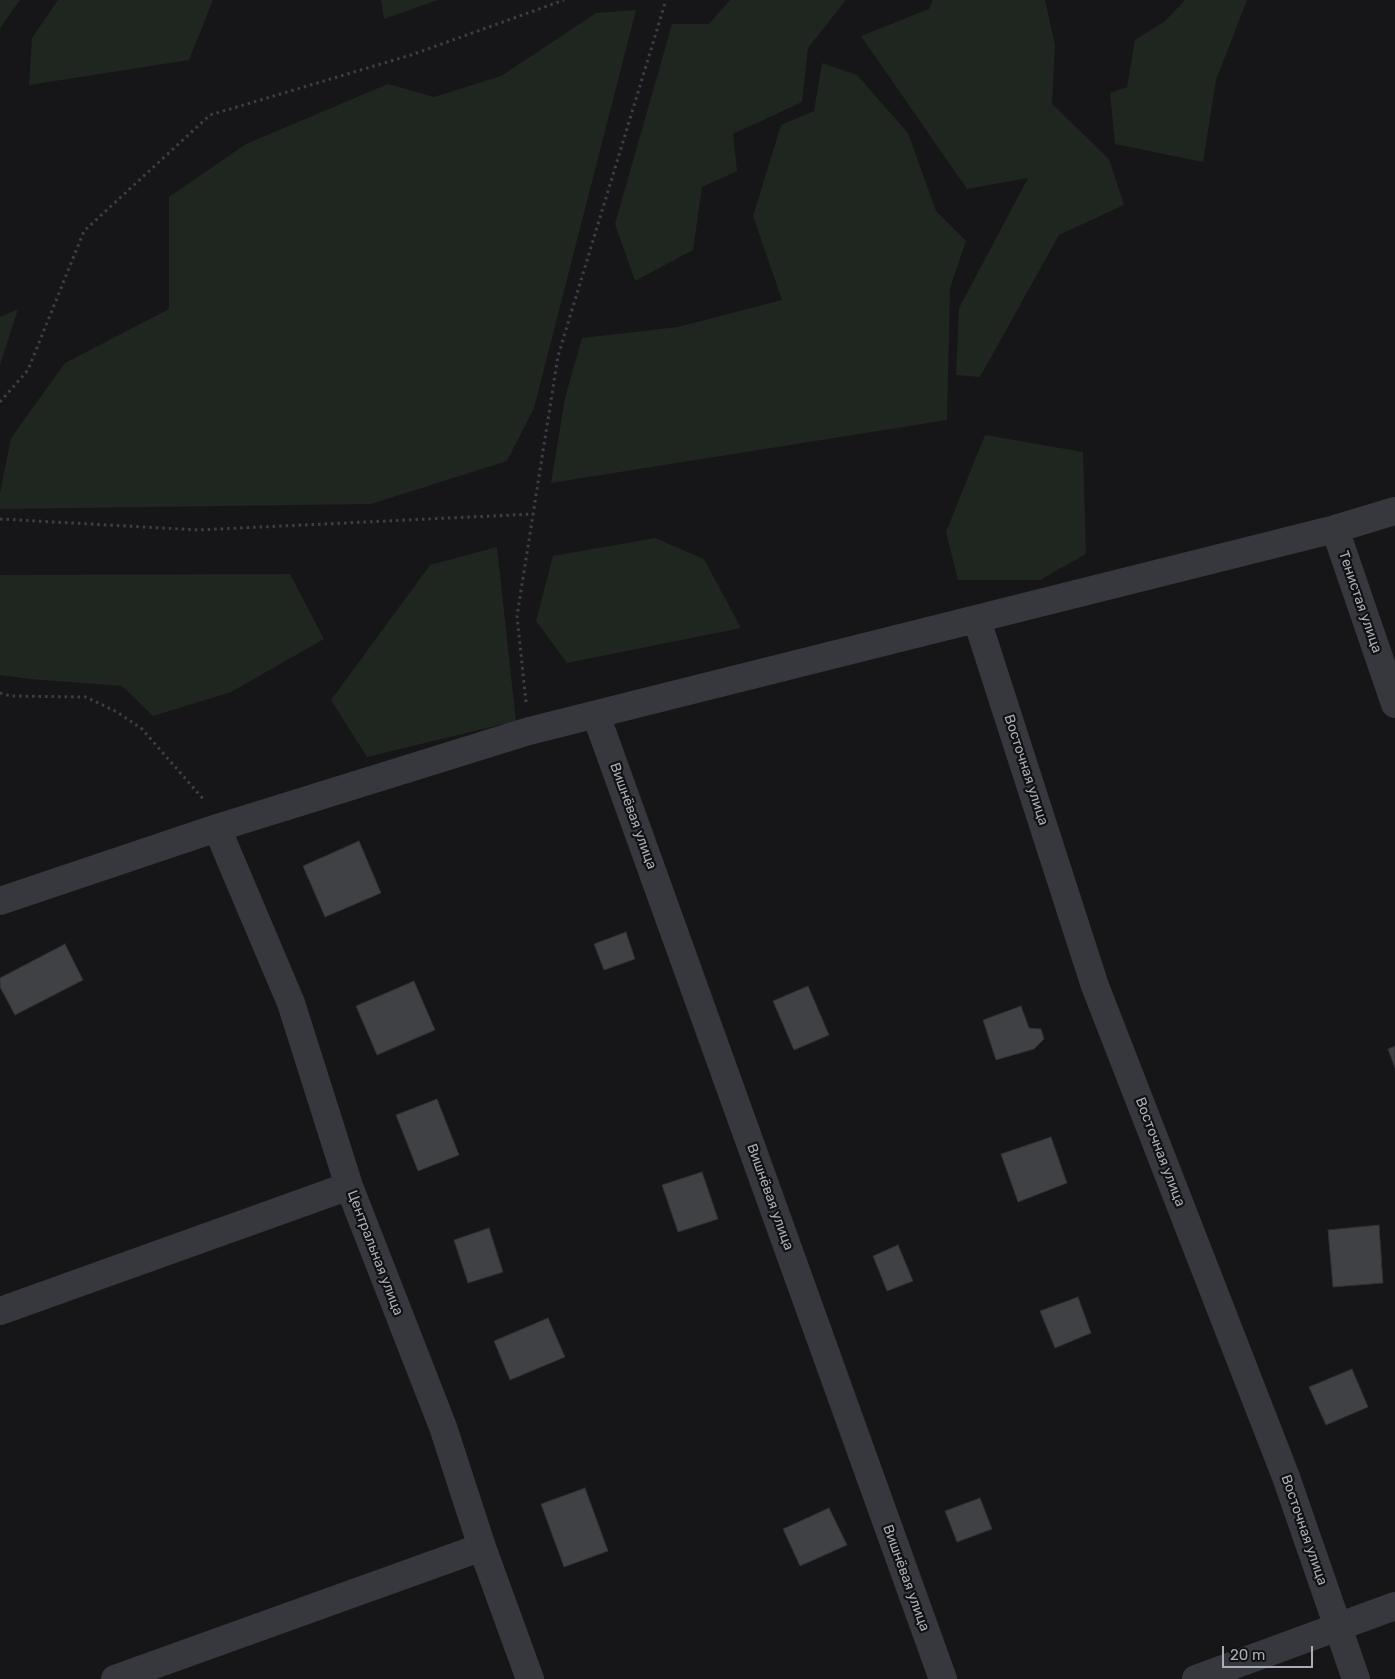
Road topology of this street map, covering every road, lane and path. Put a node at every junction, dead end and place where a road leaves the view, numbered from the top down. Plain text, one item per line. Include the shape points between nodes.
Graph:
1 (564, 0) edge
2 (666, 0) edge
3 (0, 402) edge
4 (1395, 511) edge
5 (532, 514) junction
6 (0, 519) edge
7 (1335, 529) junction
8 (977, 620) junction
9 (0, 694) edge
10 (1395, 704) edge
11 (596, 715) junction
12 (529, 731) junction
13 (217, 828) junction
14 (0, 900) edge
15 (349, 1186) junction
16 (0, 1311) edge
17 (482, 1547) junction
18 (1395, 1606) edge
19 (1337, 1626) junction
20 (116, 1679) edge
21 (530, 1679) edge
22 (943, 1679) edge
23 (1196, 1679) edge
24 (1356, 1679) edge

1 - 3 path via 411,55 210,116 84,231 28,370
2 - 5 path via 558,356
4 - 7 street
5 - 6 path via 198,530
5 - 12 path via 516,616
7 - 8 street
7 - 10 street, Тенистая улица
8 - 11 street
8 - 19 street, Восточная улица via 1095,986 1286,1477
9 - 13 path via 86,697 118,712 142,728 204,800
11 - 12 street
11 - 22 street, Вишнёвая улица
12 - 13 street
13 - 14 street
13 - 15 street, Центральная улица via 291,1003
15 - 16 street
15 - 17 street, Центральная улица via 443,1427
17 - 20 street
17 - 21 street, Центральная улица
18 - 19 street
19 - 23 street
19 - 24 street, Восточная улица

